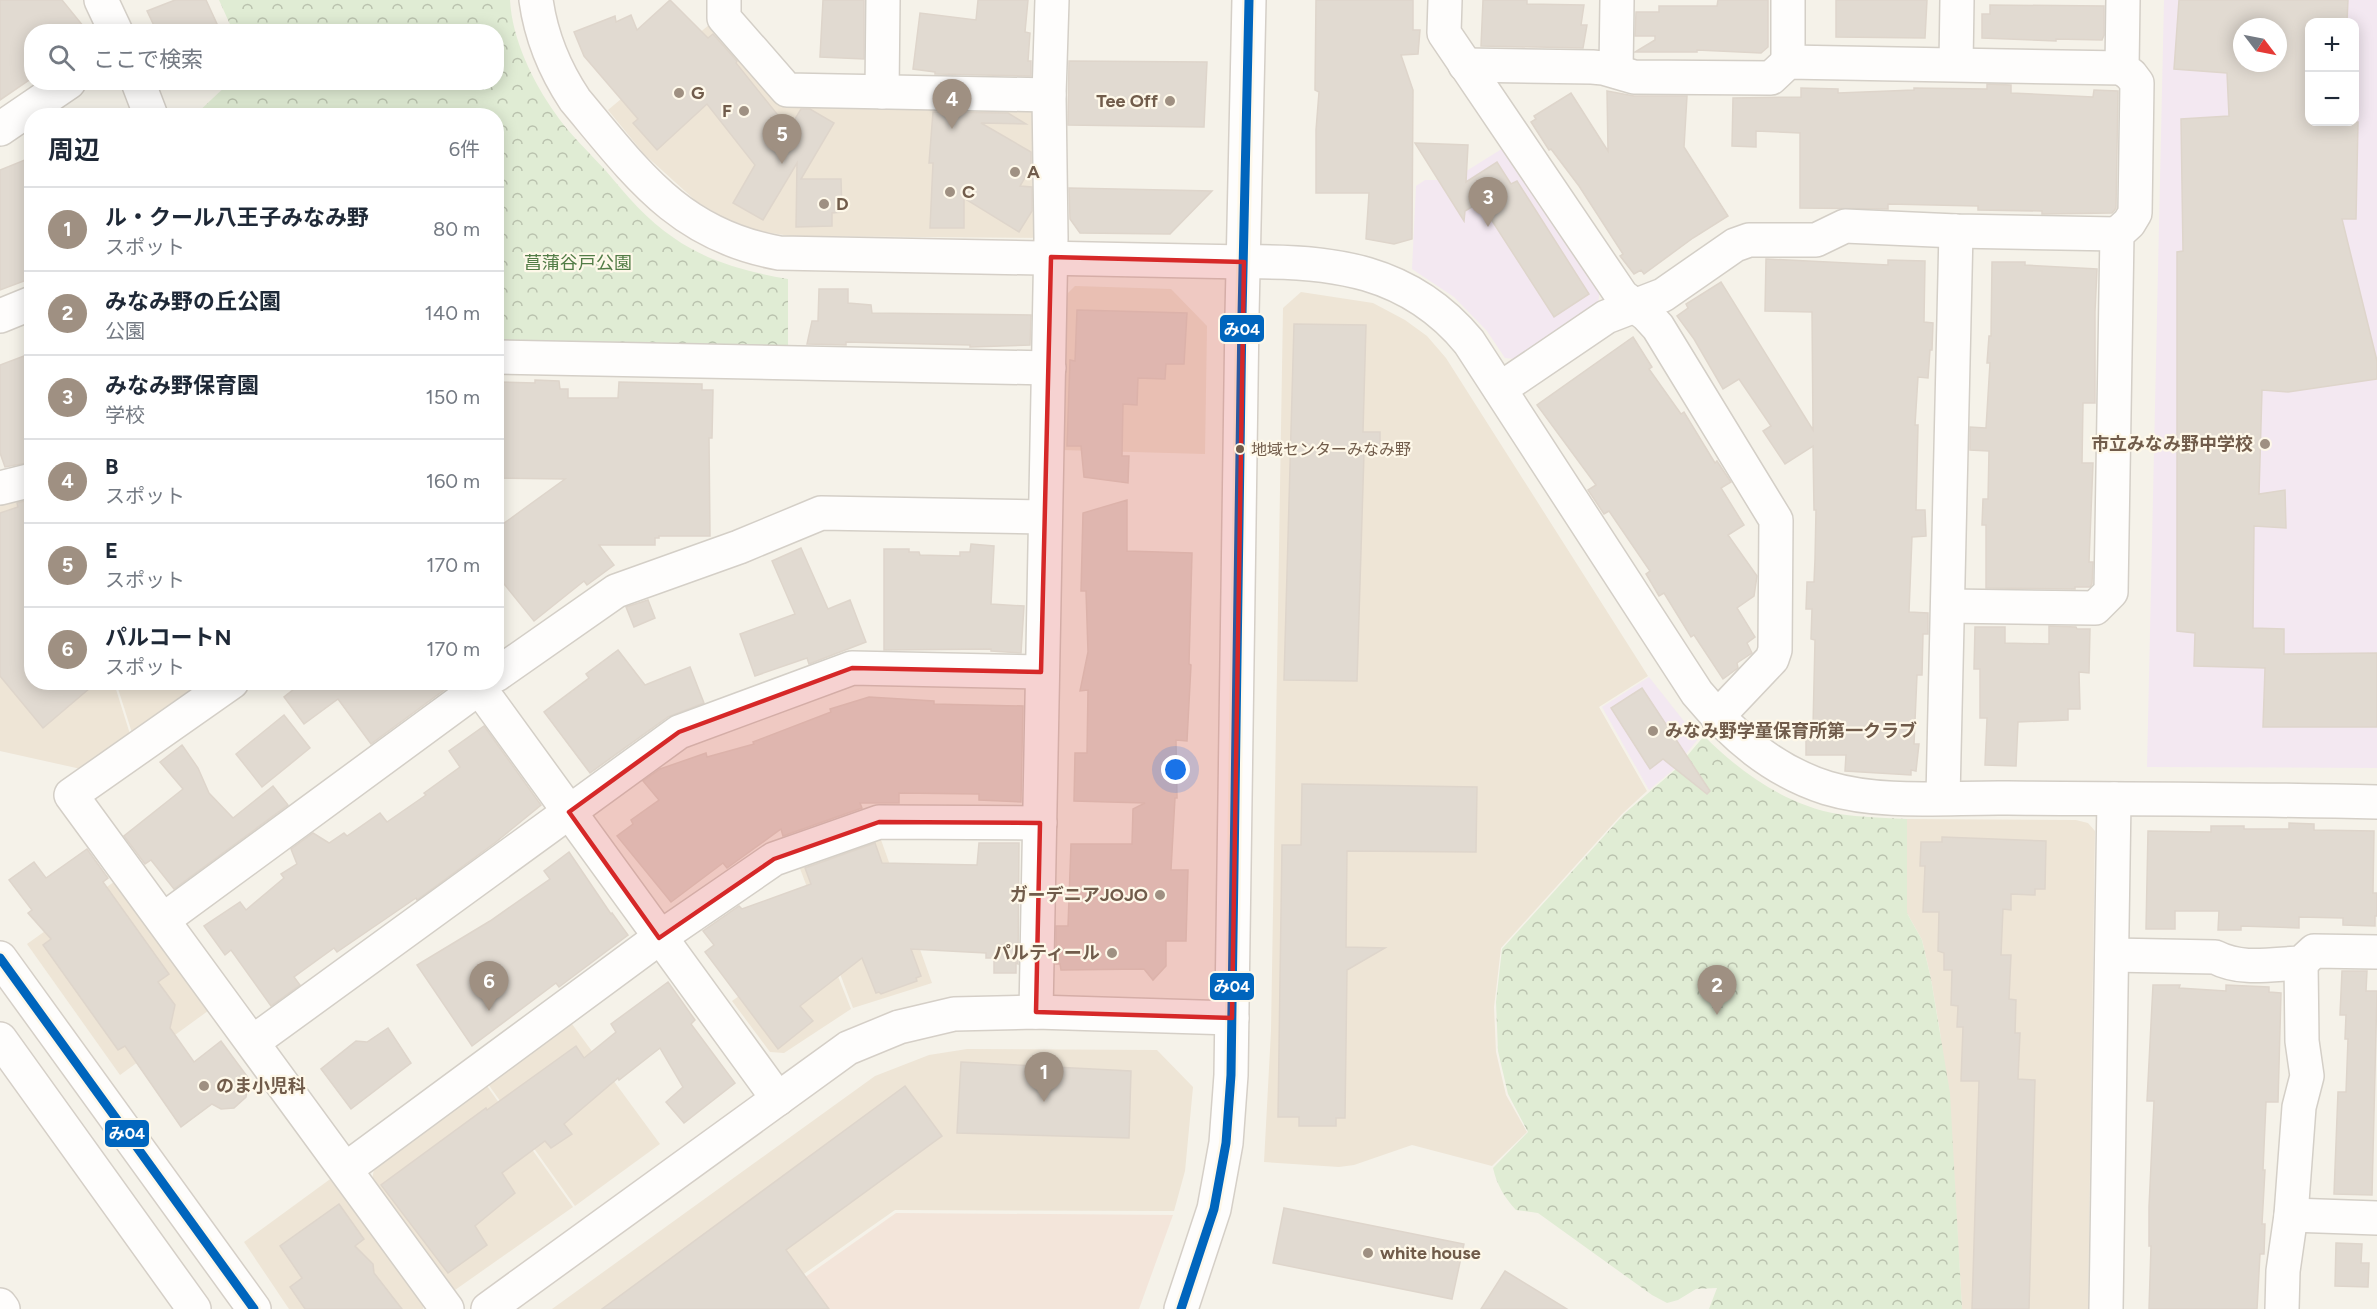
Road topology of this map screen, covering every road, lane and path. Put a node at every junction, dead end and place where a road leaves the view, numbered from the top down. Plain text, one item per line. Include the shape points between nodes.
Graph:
1 (101, 0) edge
2 (537, 0) edge
3 (724, 0) edge
4 (883, 0) edge
5 (1052, 0) edge
6 (1249, 0) edge
7 (1445, 0) edge
8 (1617, 0) edge
9 (1788, 0) edge
10 (1957, 0) edge
11 (2123, 0) edge
12 (112, 24) edge
13 (1788, 62) junction
14 (1956, 64) junction
15 (1465, 65) junction
16 (2122, 68) junction
17 (1616, 71) junction
18 (57, 90) edge
19 (141, 90) edge
20 (882, 92) junction
21 (1049, 95) junction
22 (31, 108) edge
23 (148, 108) edge
24 (24, 113) edge
25 (0, 129) edge
26 (1956, 231) junction
27 (2117, 234) junction
28 (1051, 257) junction
29 (1244, 262) junction
30 (1634, 305) junction
31 (24, 306) edge
32 (0, 316) edge
33 (504, 357) edge
34 (1049, 368) junction
35 (1500, 389) junction
36 (24, 482) edge
37 (0, 488) edge
38 (1044, 517) junction
39 (1948, 606) junction
40 (504, 668) edge
41 (1041, 672) junction
42 (221, 690) edge
43 (473, 690) edge
44 (489, 690) edge
45 (1717, 717) junction
46 (1944, 797) junction
47 (2114, 799) junction
48 (2377, 802) edge
49 (569, 812) junction
50 (1040, 824) junction
51 (163, 920) junction
52 (659, 938) junction
53 (2377, 952) edge
54 (2112, 955) junction
55 (0, 958) edge
56 (2301, 963) junction
57 (1036, 1012) junction
58 (1232, 1018) junction
59 (0, 1039) edge
60 (253, 1042) junction
61 (778, 1099) junction
62 (346, 1169) junction
63 (2291, 1215) junction
64 (2377, 1218) edge
65 (0, 1305) edge
66 (3, 1309) edge
67 (194, 1309) edge
68 (254, 1309) edge
69 (447, 1309) edge
70 (488, 1309) edge
71 (1181, 1309) edge
72 (2106, 1309) edge
73 (2282, 1309) edge

1 - 12 street
2 - 28 street via 548,48 575,100 659,195 711,232 779,253
3 - 20 street via 724,18 788,90
4 - 20 street
5 - 21 street
6 - 29 street
7 - 15 street via 1444,33
8 - 17 street
9 - 13 street
10 - 14 street
11 - 16 street
13 - 14 street
13 - 17 street via 1771,78 1634,77
14 - 16 street
15 - 17 street via 1592,66
15 - 30 street via 1622,296
16 - 27 street via 2137,83 2135,213
18 - 22 street
19 - 23 street
20 - 21 street
21 - 28 street
24 - 25 street
26 - 27 street
26 - 30 street via 1845,226 1816,240 1749,240 1735,245 1663,295
26 - 39 street
27 - 39 street via 2111,592 2095,608
28 - 29 street
28 - 34 street
29 - 35 street via 1332,265 1375,276 1407,290 1460,330
29 - 58 street
30 - 35 street via 1606,317
30 - 45 street via 1658,327 1776,520 1775,650 1772,659
31 - 32 street
33 - 34 street
34 - 38 street
35 - 45 street via 1697,693
36 - 37 street
38 - 40 street via 821,513 616,591
38 - 41 street
39 - 46 street
41 - 49 street via 852,668 679,732
41 - 50 street
42 - 51 street via 71,795
43 - 51 street
44 - 49 street
45 - 46 street via 1771,761 1825,787 1880,798
46 - 47 street
47 - 48 street
47 - 54 street
49 - 52 street
49 - 60 street
50 - 52 street via 879,822 774,859
50 - 57 street
51 - 60 street
52 - 61 street
52 - 62 street
53 - 56 street via 2314,951
54 - 56 street via 2215,957 2229,964 2250,966
54 - 72 street
55 - 68 street
56 - 63 street via 2302,1041 2307,1076 2300,1107
57 - 58 street
57 - 61 street via 954,1014 898,1027 848,1048
58 - 71 street via 1221,1177 1204,1244
59 - 67 street
60 - 62 street
61 - 70 street
62 - 69 street
63 - 64 street
63 - 73 street
65 - 66 street

